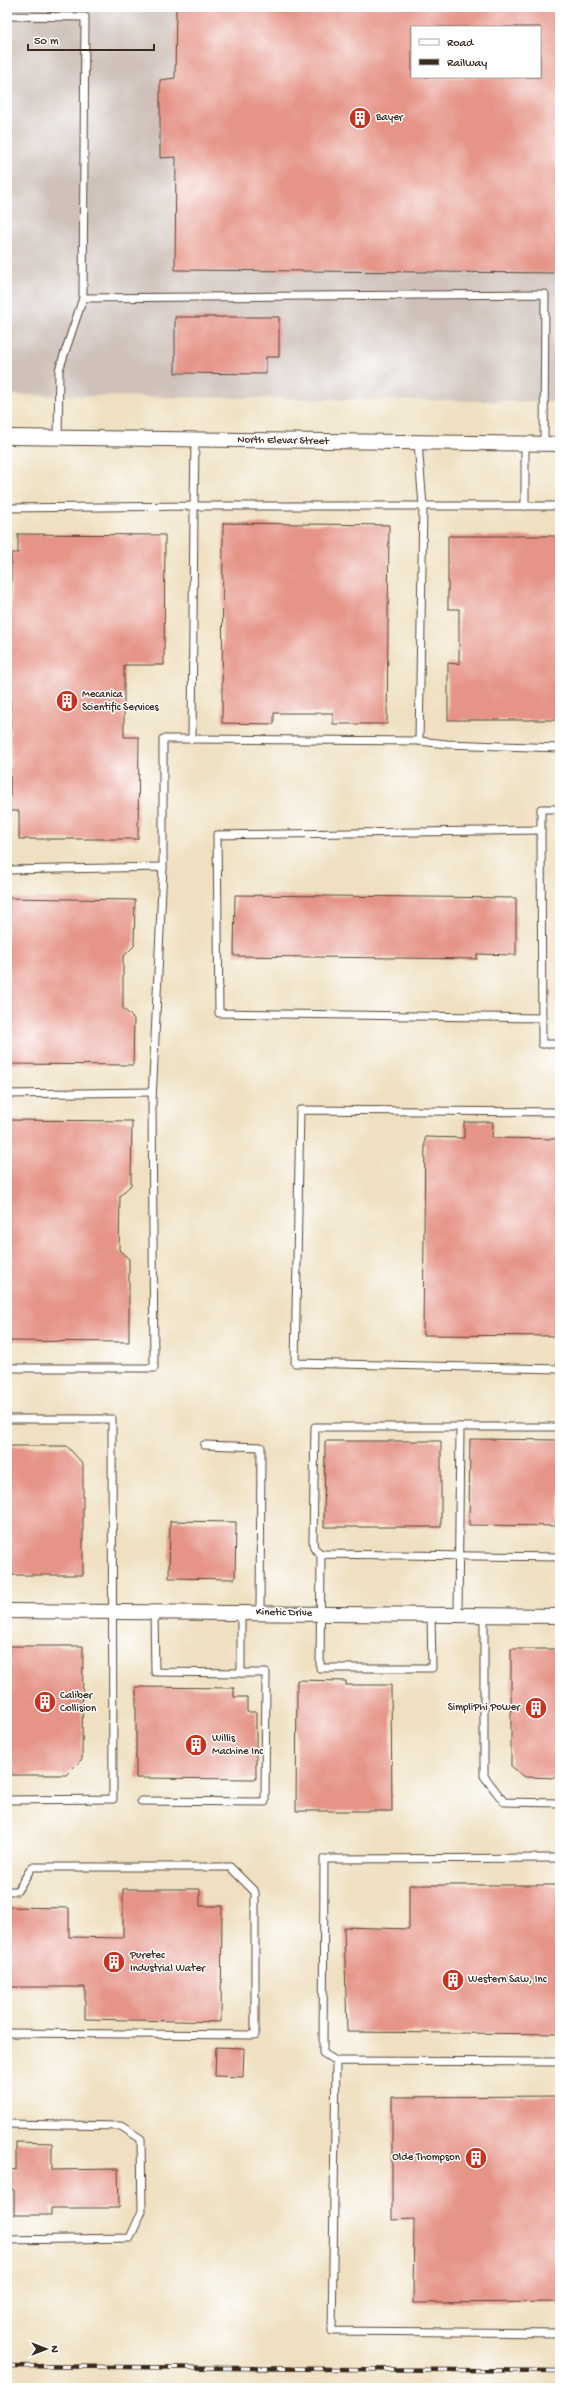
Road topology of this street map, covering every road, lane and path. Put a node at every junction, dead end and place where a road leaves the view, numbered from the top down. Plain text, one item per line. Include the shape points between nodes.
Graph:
1 (7, 16) edge
2 (83, 298) junction
3 (7, 438) edge
4 (58, 438) junction
5 (195, 441) junction
6 (418, 443) junction
7 (525, 444) junction
8 (544, 444) junction
9 (560, 444) edge
10 (194, 506) junction
11 (423, 506) junction
12 (525, 506) junction
13 (560, 506) edge
14 (7, 508) edge
15 (192, 739) junction
16 (419, 741) junction
17 (560, 748) edge
18 (560, 809) edge
19 (541, 830) junction
20 (163, 867) junction
21 (7, 870) edge
22 (542, 1018) junction
23 (560, 1044) edge
24 (152, 1092) junction
25 (7, 1094) edge
26 (560, 1112) edge
27 (7, 1368) edge
28 (560, 1369) edge
29 (7, 1419) edge
30 (460, 1427) junction
31 (560, 1427) edge
32 (204, 1445) dead end
33 (321, 1554) junction
34 (459, 1556) junction
35 (560, 1557) edge
36 (7, 1611) edge
37 (114, 1612) junction
38 (154, 1612) junction
39 (260, 1612) junction
40 (241, 1613) junction
41 (320, 1613) junction
42 (431, 1614) junction
43 (458, 1615) junction
44 (484, 1615) junction
45 (560, 1616) edge
46 (241, 1673) junction
47 (7, 1800) edge
48 (141, 1801) dead end
49 (560, 1803) edge
50 (560, 1858) edge
51 (7, 1891) edge
52 (7, 2033) edge
53 (336, 2061) junction
54 (560, 2062) edge
55 (7, 2124) edge
56 (7, 2240) edge
57 (560, 2333) edge

1 - 2 lane via 85,17
2 - 4 lane via 59,370
2 - 8 lane via 545,294
3 - 4 street, North Elevar Street
4 - 5 street, North Elevar Street
5 - 6 street, North Elevar Street
5 - 10 lane
6 - 7 street, North Elevar Street
6 - 11 lane
7 - 8 street, North Elevar Street
7 - 12 lane
8 - 9 street, North Elevar Street
10 - 11 lane
10 - 14 lane
10 - 15 lane
11 - 12 lane
11 - 16 lane
12 - 13 lane
15 - 16 lane
15 - 20 lane via 163,738
16 - 17 lane
18 - 19 lane via 541,809
19 - 22 lane
19 - 22 lane via 218,835 219,1013
20 - 21 lane
20 - 24 lane
22 - 23 lane via 542,1044
24 - 25 lane
24 - 27 lane via 154,1368
26 - 28 lane via 300,1110 295,1362
29 - 37 lane via 112,1419
30 - 31 lane
30 - 33 lane via 315,1427 313,1541 314,1548
30 - 34 lane
32 - 39 lane via 261,1447
33 - 34 lane
33 - 41 lane
34 - 35 lane
34 - 43 lane
36 - 37 street, Kinetic Drive
37 - 38 street, Kinetic Drive
37 - 47 lane via 113,1799
38 - 40 street, Kinetic Drive
38 - 46 lane via 154,1672
39 - 40 street, Kinetic Drive
39 - 41 street, Kinetic Drive
40 - 46 lane
41 - 42 street, Kinetic Drive
41 - 42 lane via 320,1668 432,1668
42 - 43 street, Kinetic Drive
43 - 44 street, Kinetic Drive
44 - 45 street, Kinetic Drive
44 - 49 lane via 484,1776 504,1802
46 - 48 lane via 266,1673 265,1802
50 - 53 lane via 324,1859 323,2053
51 - 52 lane via 17,1891 32,1867 230,1867 255,1892 255,2035
53 - 54 lane
53 - 57 lane via 332,2331
55 - 56 lane via 120,2126 126,2129 141,2139 142,2211 130,2238

